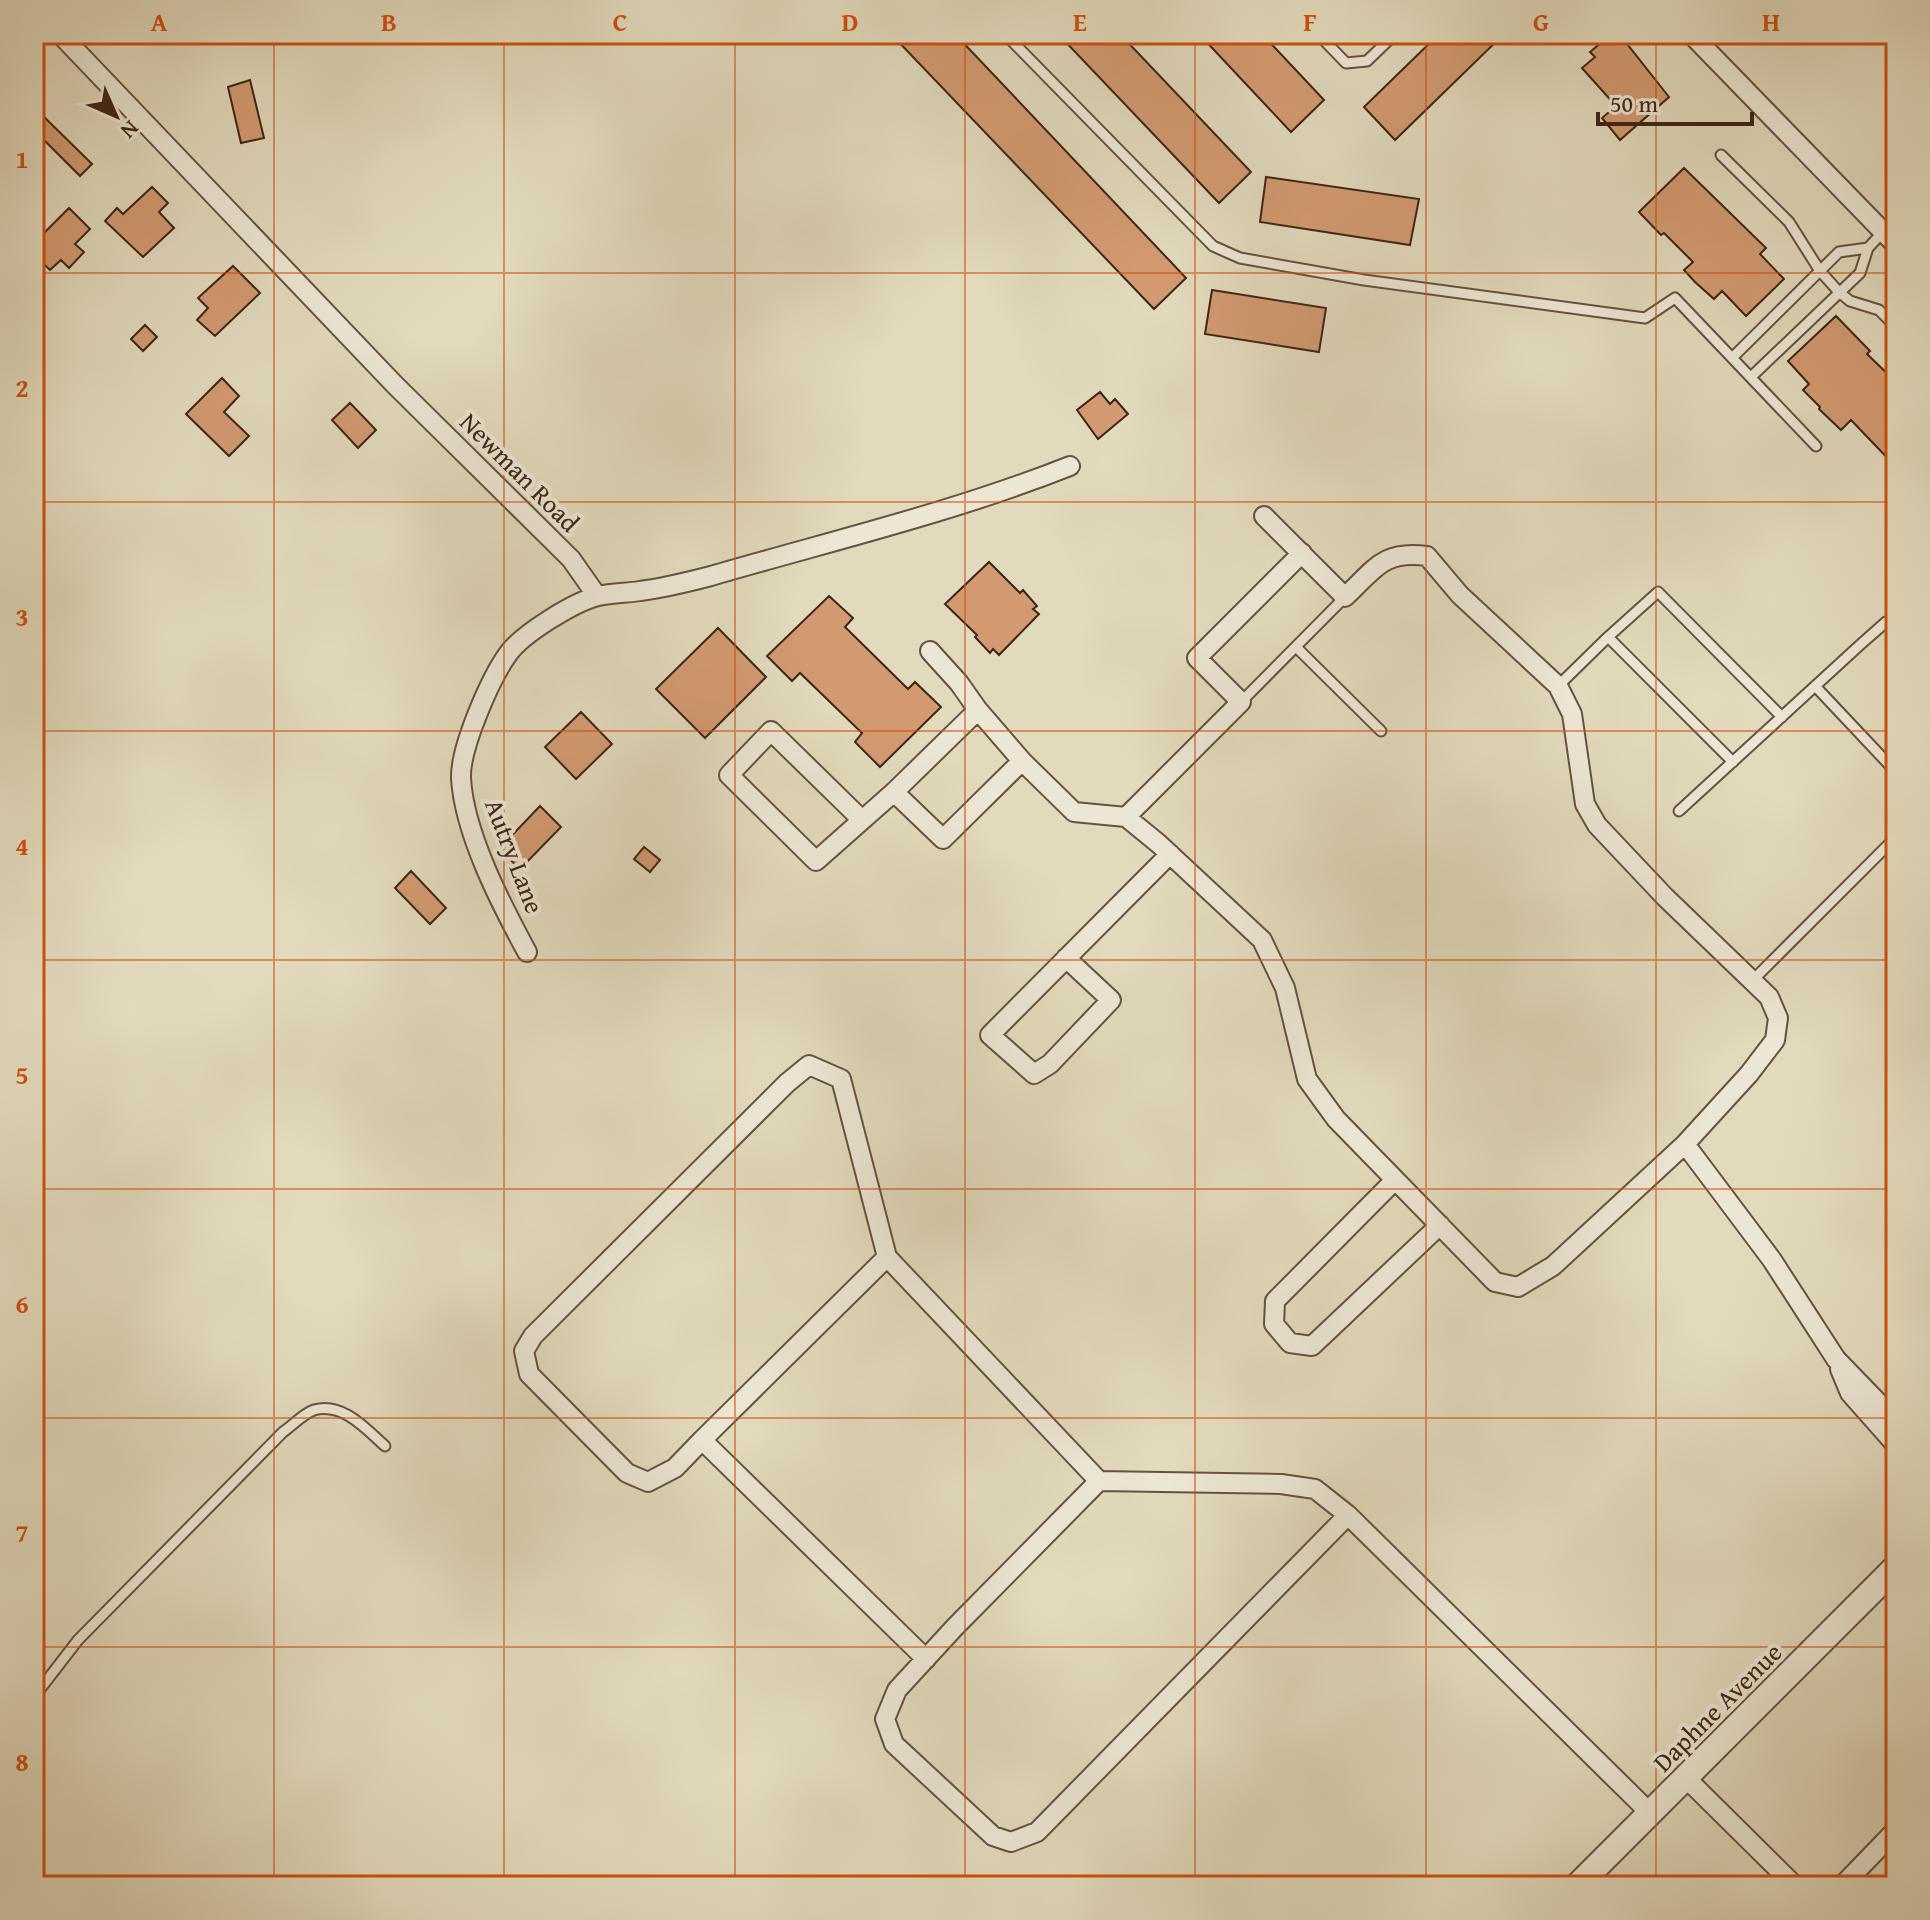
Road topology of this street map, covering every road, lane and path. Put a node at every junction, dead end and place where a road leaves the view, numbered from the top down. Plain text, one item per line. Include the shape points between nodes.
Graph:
1 (60, 34) edge
2 (1005, 34) edge
3 (1318, 34) edge
4 (1395, 34) edge
5 (1691, 34) edge
6 (1721, 155) dead end
7 (1890, 238) edge
8 (1868, 248) junction
9 (1820, 271) junction
10 (1839, 292) junction
11 (1896, 327) edge
12 (1732, 358) junction
13 (1751, 377) junction
14 (1816, 446) dead end
15 (1070, 466) dead end
16 (1264, 516) dead end
17 (1302, 553) junction
18 (597, 596) junction
19 (1345, 597) junction
20 (1896, 619) edge
21 (1608, 637) junction
22 (1296, 647) junction
23 (930, 651) dead end
24 (1558, 686) junction
25 (1815, 686) junction
26 (1241, 702) junction
27 (978, 710) junction
28 (1782, 717) junction
29 (1381, 731) dead end
30 (1022, 761) junction
31 (1733, 762) junction
32 (1896, 772) edge
33 (894, 792) junction
34 (1679, 811) dead end
35 (1126, 817) junction
36 (862, 820) junction
37 (1896, 837) edge
38 (1170, 854) junction
39 (527, 952) dead end
40 (1066, 958) junction
41 (1753, 980) junction
42 (1685, 1144) junction
43 (1395, 1180) junction
44 (1440, 1225) junction
45 (887, 1257) junction
46 (1836, 1359) junction
47 (1896, 1421) edge
48 (702, 1440) junction
49 (1896, 1445) edge
50 (385, 1446) dead end
51 (1099, 1481) junction
52 (1348, 1515) junction
53 (1896, 1567) edge
54 (926, 1659) junction
55 (34, 1697) edge
56 (1686, 1778) junction
57 (1650, 1813) junction
58 (1896, 1830) edge
59 (1577, 1886) edge
60 (1795, 1886) edge
61 (1842, 1886) edge

1 - 18 street, Newman Road via 395,385 571,559
2 - 12 lane via 1213,246 1240,258 1364,280 1645,318 1675,298
3 - 4 lane via 1346,63 1367,61
5 - 7 street
6 - 9 lane via 1789,222
7 - 8 lane
8 - 9 lane via 1839,252
8 - 10 lane via 1860,273
9 - 10 lane
9 - 12 lane
10 - 11 lane via 1879,310
10 - 13 lane
12 - 13 lane
13 - 14 lane
15 - 18 street via 1008,490 686,583
16 - 17 street
17 - 19 street
17 - 26 street via 1197,658
18 - 39 street, Autry Lane via 539,626 507,655 470,732 461,775 468,821
19 - 22 lane
19 - 24 street via 1383,561 1403,553 1427,556 1460,595
20 - 25 lane via 1869,636
21 - 24 lane
21 - 28 lane via 1658,592
21 - 31 lane
22 - 26 lane
22 - 29 lane
23 - 27 street
24 - 41 street via 1572,714 1585,804 1597,825
25 - 28 lane
25 - 32 lane
26 - 35 street
27 - 30 street
27 - 33 street
28 - 31 lane
30 - 33 street via 943,839
30 - 35 street via 1074,812
31 - 34 lane
33 - 36 street
35 - 38 street
36 - 36 street via 816,861 729,775 771,731
37 - 41 lane
38 - 40 street
38 - 43 street via 1262,940 1285,988 1307,1079 1336,1119
40 - 40 street via 990,1035 1034,1074 1111,1000
41 - 42 street via 1769,997 1778,1018 1775,1040
42 - 44 street via 1553,1266 1518,1287 1495,1282
42 - 46 street via 1772,1260
43 - 44 street
43 - 44 street via 1275,1301 1274,1324 1290,1343 1312,1346
45 - 48 street
45 - 48 street via 841,1079 809,1065 533,1336 524,1351 529,1374 627,1473 648,1482 675,1468
45 - 51 street
46 - 47 street
46 - 49 street via 1850,1393
48 - 54 street
50 - 55 lane via 353,1418 335,1410 313,1410 283,1432 88,1629
51 - 52 street via 1281,1484 1315,1489
51 - 54 street
52 - 54 street via 1037,1832 1011,1842 993,1836 894,1744 885,1719 897,1690
52 - 57 street
53 - 56 street, Daphne Avenue
56 - 57 street, Daphne Avenue
56 - 60 street
57 - 59 street, Daphne Avenue
58 - 61 street

